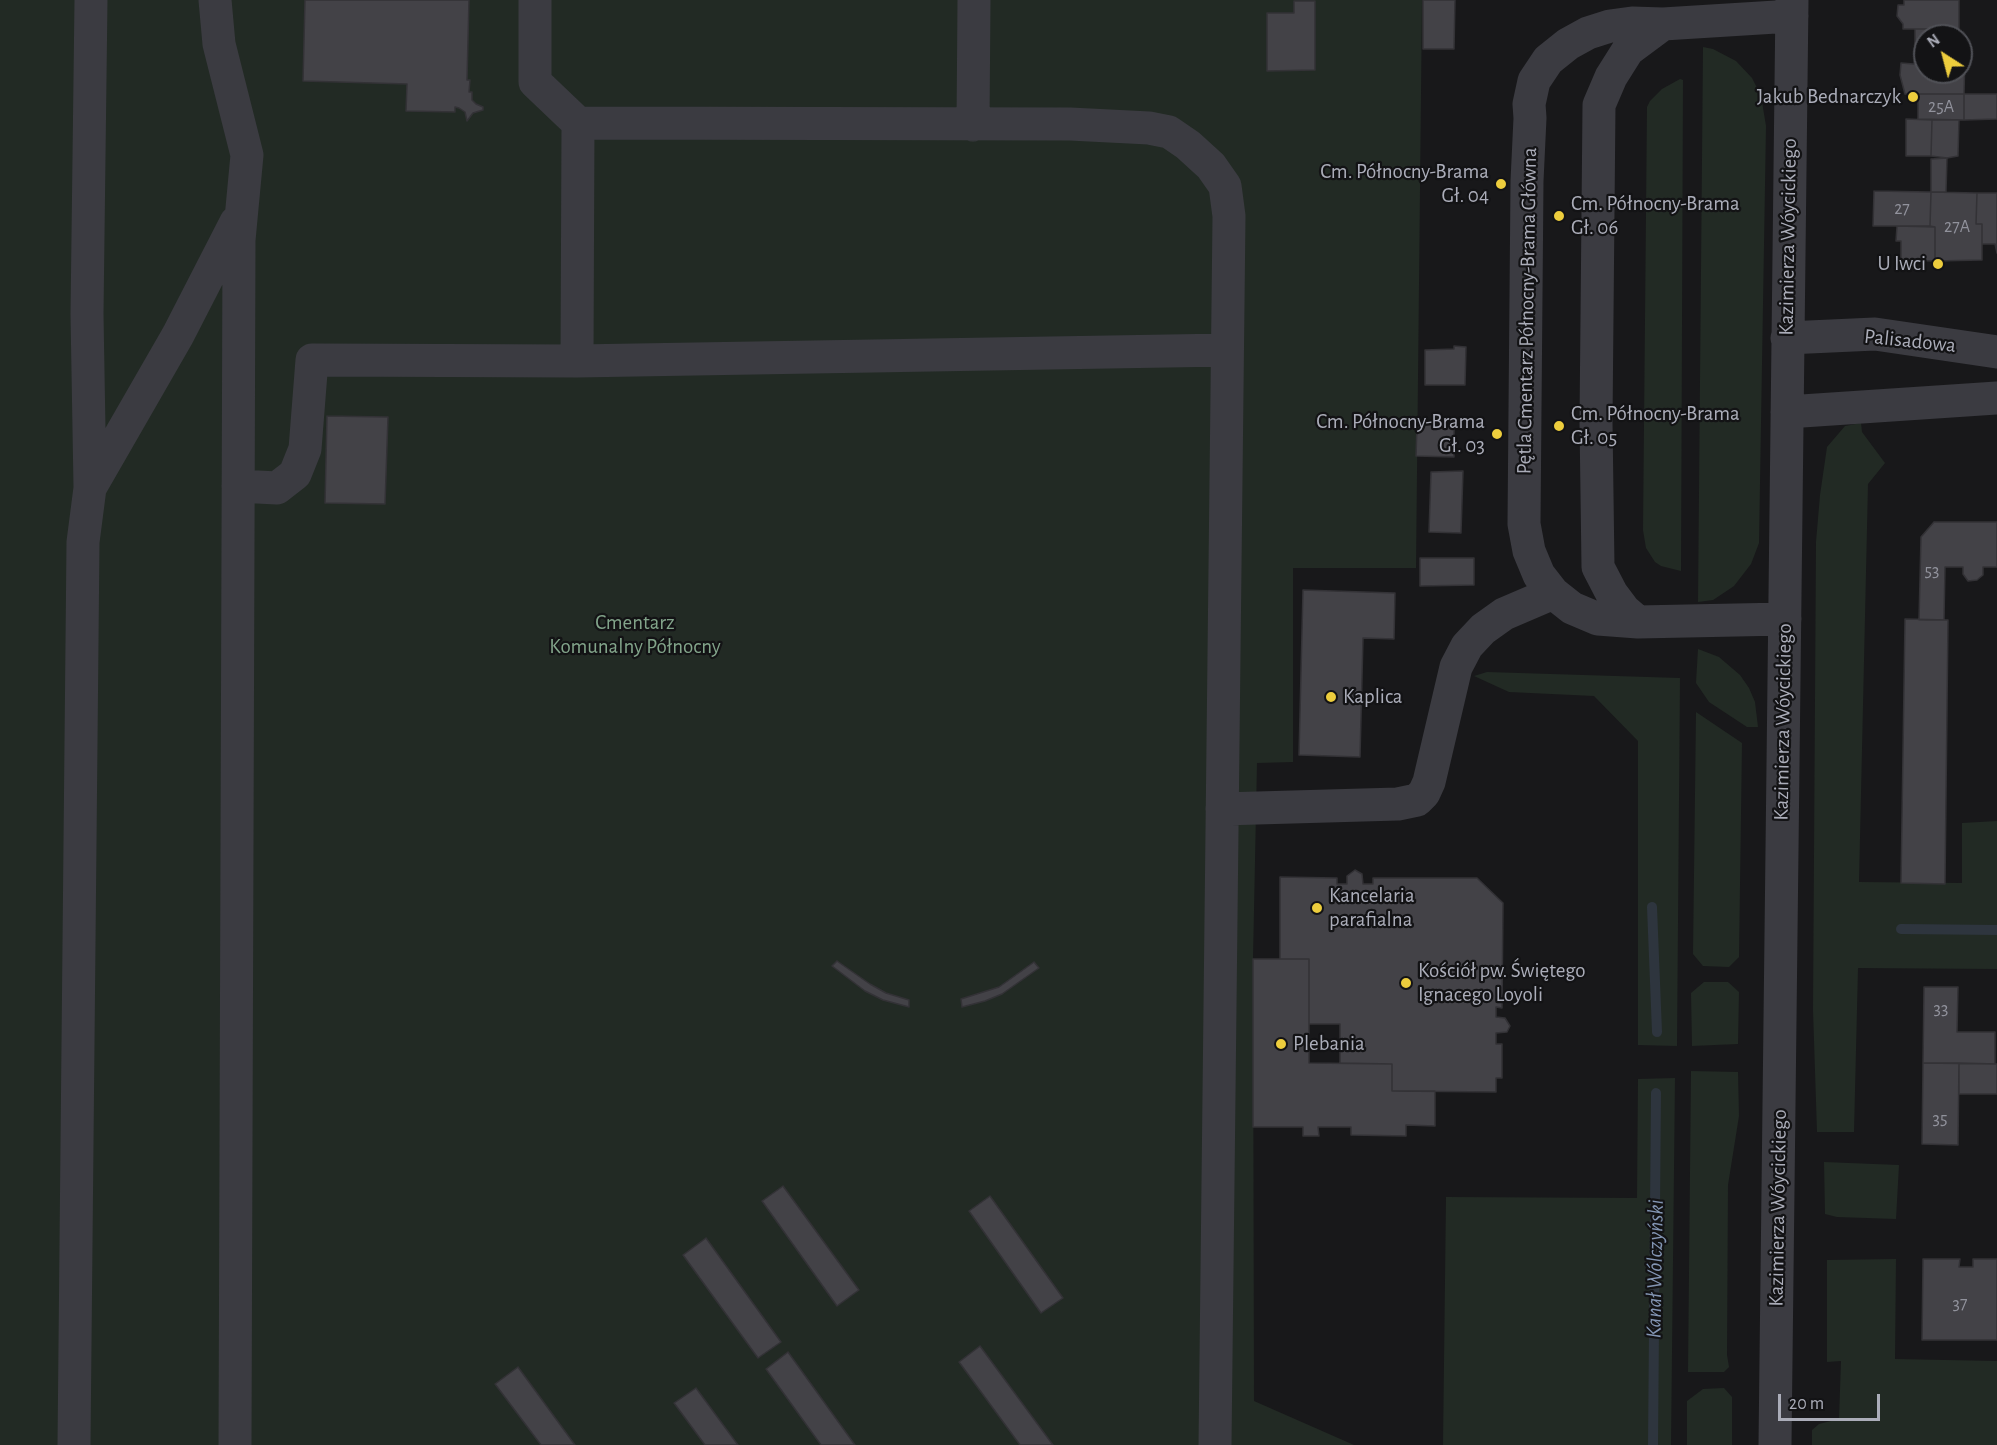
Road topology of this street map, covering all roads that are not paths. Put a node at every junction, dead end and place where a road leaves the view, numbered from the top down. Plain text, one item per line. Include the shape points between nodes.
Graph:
1 (91, 0) edge
2 (214, 0) edge
3 (535, 0) edge
4 (974, 0) edge
5 (1792, 8) edge
6 (1663, 24) junction
7 (578, 123) junction
8 (973, 125) junction
9 (242, 210) junction
10 (1787, 338) junction
11 (1227, 350) junction
12 (1997, 352) edge
13 (577, 361) junction
14 (1997, 398) edge
15 (1787, 412) junction
16 (238, 486) junction
17 (90, 488) junction
18 (1552, 593) junction
19 (1785, 619) junction
20 (1638, 622) junction
21 (1222, 809) junction
22 (74, 1445) edge
23 (235, 1445) edge
24 (1215, 1445) edge
25 (1775, 1445) edge

1 - 17 street via 87,314
2 - 9 street via 219,44 248,155
3 - 7 street via 535,82
4 - 8 street
5 - 6 street, Pętla Cmentarz Północny-Brama Główna
5 - 10 street, Kazimierza Wóycickiego
6 - 18 street, Pętla Cmentarz Północny-Brama Główna via 1610,26 1568,44 1548,60 1534,81 1529,104 1524,524 1529,551
6 - 20 street via 1628,50 1599,105 1598,567 1618,602
7 - 8 street
7 - 13 street
8 - 11 street via 1149,128 1169,132 1188,145 1211,166 1225,186 1229,216
9 - 16 street
9 - 17 street via 178,335
10 - 12 street, Palisadowa via 1875,334
10 - 15 street, Kazimierza Wóycickiego
11 - 13 street
11 - 21 street
13 - 16 street via 312,360 305,449 295,474 277,488
14 - 15 street
15 - 19 street, Kazimierza Wóycickiego
16 - 23 street
17 - 22 street via 83,542
18 - 20 street, Pętla Cmentarz Północny-Brama Główna via 1572,608 1598,619
18 - 21 street via 1504,614 1467,646 1456,667 1429,782 1417,800 1398,804
19 - 20 street, Pętla Cmentarz Północny-Brama Główna
19 - 25 street, Kazimierza Wóycickiego
21 - 24 street

